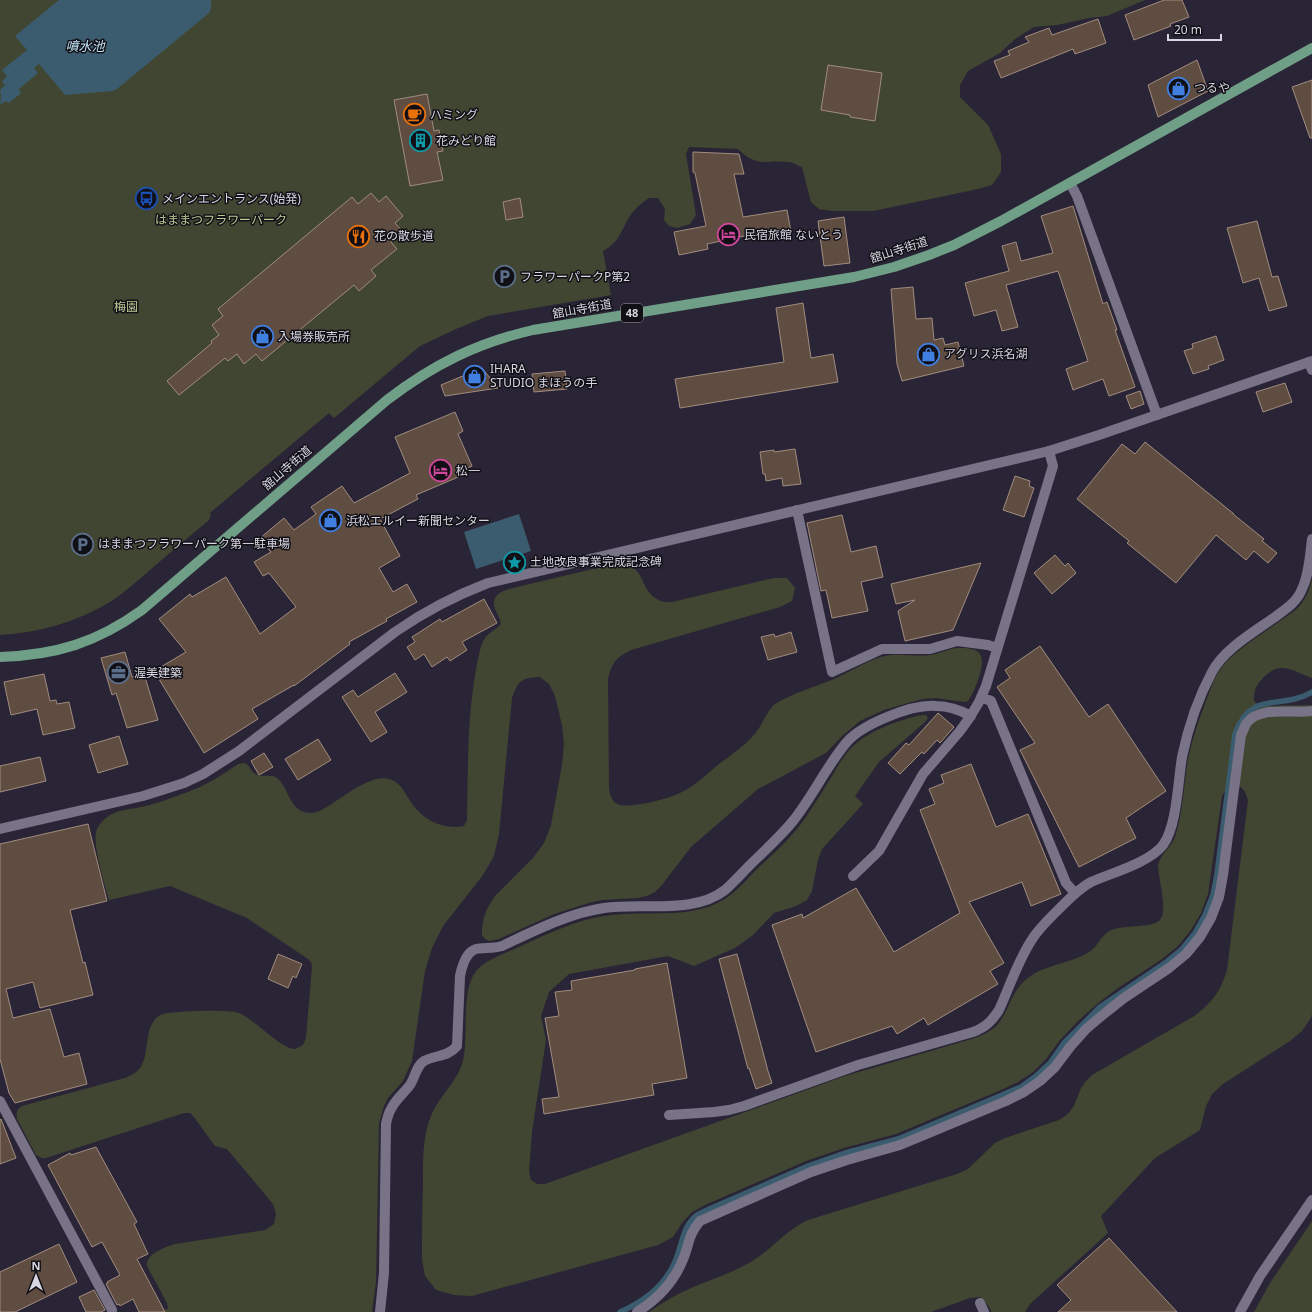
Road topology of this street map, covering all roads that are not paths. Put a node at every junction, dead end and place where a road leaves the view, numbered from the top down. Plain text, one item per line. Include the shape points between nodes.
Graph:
1 (1312, 48) edge
2 (1070, 183) junction
3 (1311, 364) edge
4 (1157, 415) junction
5 (1049, 451) junction
6 (797, 510) junction
7 (1312, 539) edge
8 (997, 648) junction
9 (0, 657) edge
10 (981, 697) junction
11 (1312, 712) edge
12 (971, 716) junction
13 (0, 829) edge
14 (853, 876) dead end
15 (1075, 893) junction
16 (0, 1101) edge
17 (669, 1115) dead end
18 (1312, 1200) edge
19 (112, 1310) dead end
20 (380, 1312) edge
21 (637, 1312) edge
22 (1240, 1312) edge

1 - 2 main road, 舘山寺街道 / 48
2 - 4 street
2 - 9 main road, 舘山寺街道 / 48 via 954,245 880,271 829,282 534,330 466,351 425,373 387,400 142,610 123,623 82,643 60,650
3 - 4 street
4 - 5 street
5 - 6 street
5 - 8 street via 1053,466
6 - 8 street via 832,672 882,649 930,648 957,641
6 - 13 street via 514,577 464,592 406,625 239,751 203,774 144,796
7 - 15 street via 1303,589 1295,601 1222,657 1206,683 1185,742 1170,834 1162,846 1152,855 1090,883
8 - 10 street
10 - 12 street
10 - 15 street via 991,701 1066,883
11 - 21 street via 1266,712 1254,716 1245,724 1241,735 1219,897 1211,918 1186,954 1086,1029 1050,1072 1024,1092 900,1145 811,1172 700,1221 692,1230 685,1256 671,1282 650,1304
12 - 14 street via 923,774 879,851
12 - 20 street via 948,707 923,706 887,717 864,728 847,741 807,801 777,838 725,889 713,897 686,904 594,910 557,921 502,946 475,949 470,953 460,976 457,1046 447,1054 422,1062 410,1085 388,1116 384,1278
15 - 17 street via 1031,940 999,1010 984,1028 843,1070 737,1108
16 - 19 street
18 - 22 street via 1260,1276

